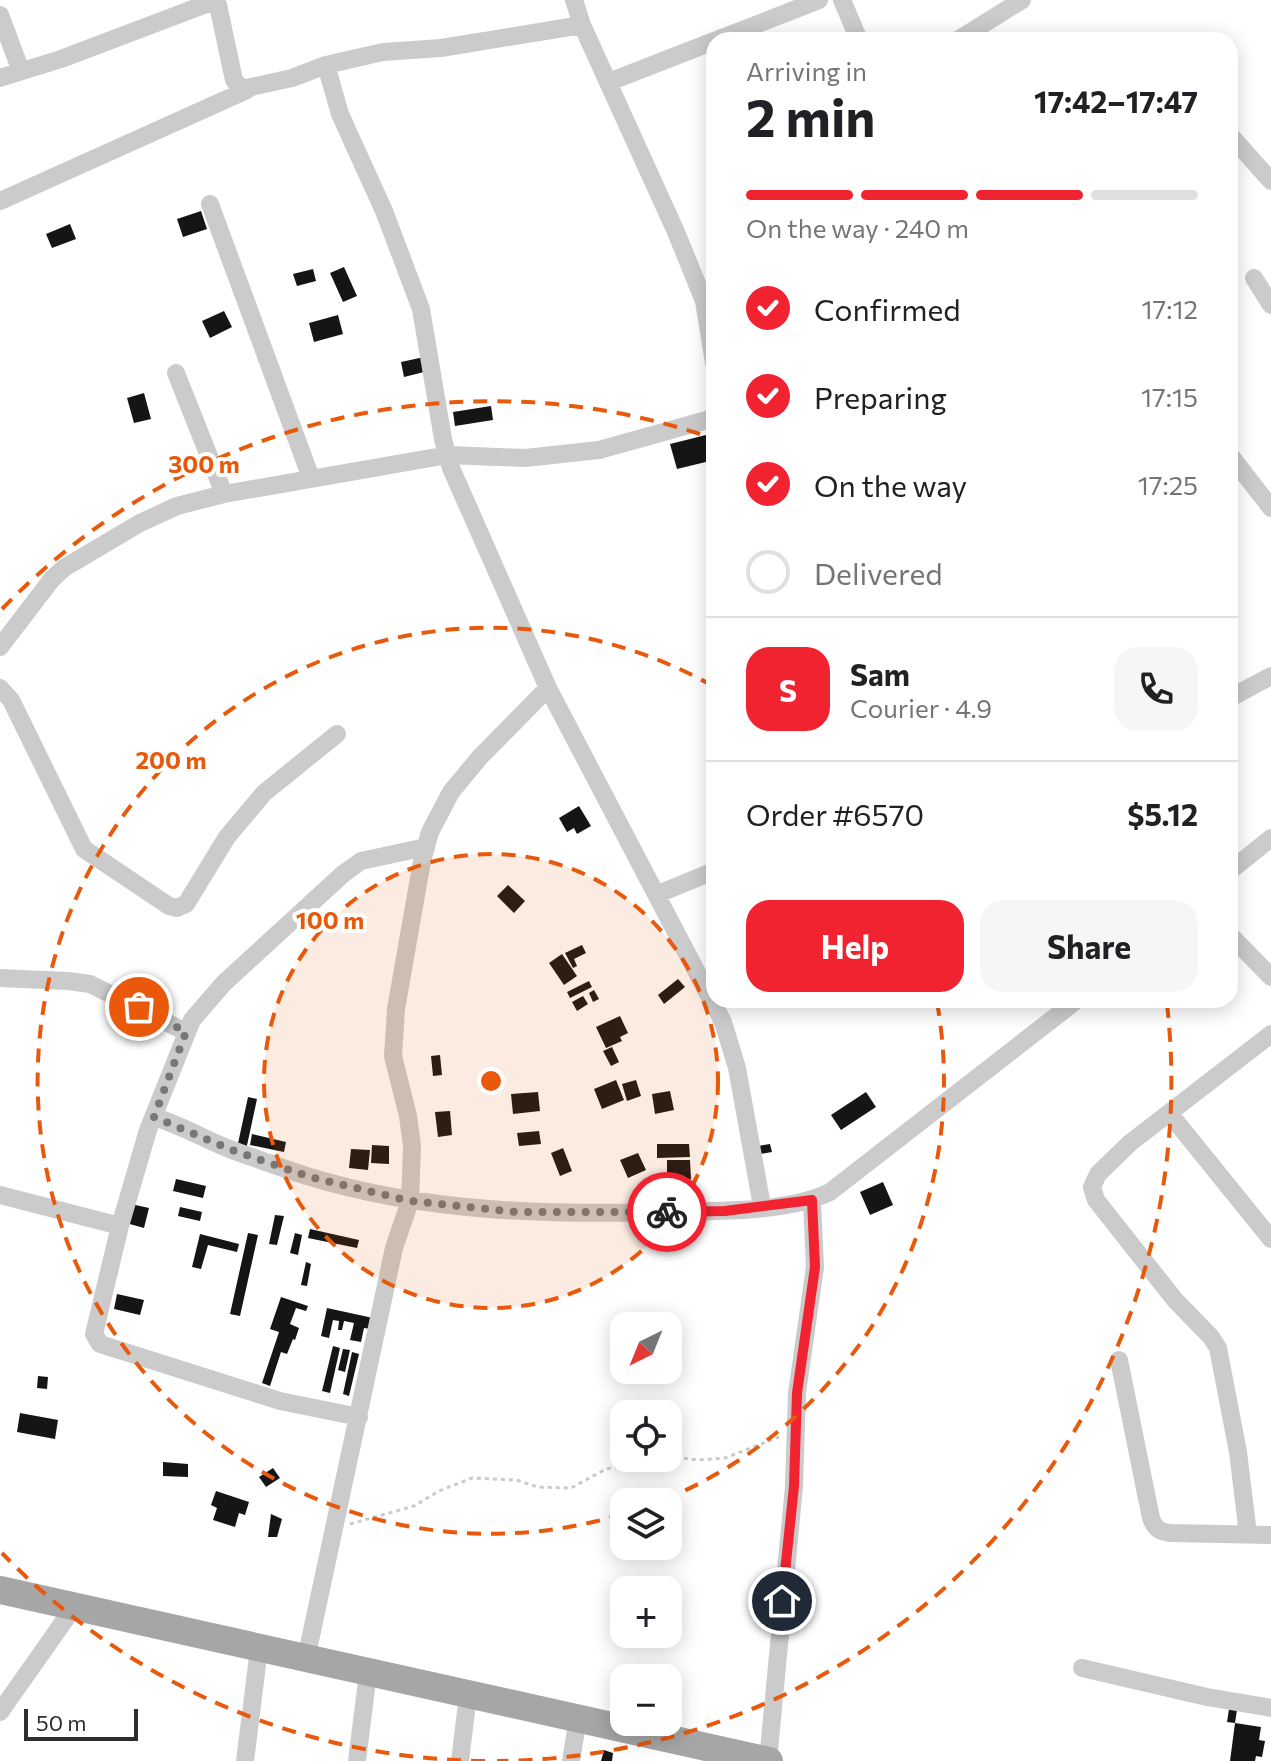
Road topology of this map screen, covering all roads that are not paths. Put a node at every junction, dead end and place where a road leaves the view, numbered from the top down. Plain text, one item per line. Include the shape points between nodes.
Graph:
1 (574, 0) edge
2 (819, 0) edge
3 (842, 0) edge
4 (1022, 0) edge
5 (217, 3) edge
6 (0, 15) edge
7 (582, 25) junction
8 (738, 32) edge
9 (856, 32) edge
10 (971, 32) edge
11 (706, 44) edge
12 (326, 65) junction
13 (21, 71) junction
14 (0, 78) edge
15 (609, 82) junction
16 (247, 90) junction
17 (1238, 144) edge
18 (1271, 181) edge
19 (0, 201) edge
20 (210, 204) dead end
21 (1254, 278) dead end
22 (1271, 305) edge
23 (706, 313) edge
24 (176, 373) dead end
25 (706, 420) edge
26 (448, 455) junction
27 (1238, 465) edge
28 (311, 478) junction
29 (224, 494) junction
30 (1271, 508) edge
31 (0, 647) edge
32 (1271, 676) edge
33 (0, 688) edge
34 (548, 688) junction
35 (1238, 694) edge
36 (337, 734) dead end
37 (1271, 838) edge
38 (426, 847) junction
39 (1238, 865) edge
40 (706, 874) edge
41 (658, 894) junction
42 (1238, 943) edge
43 (1271, 977) edge
44 (0, 978) edge
45 (706, 989) edge
46 (716, 1008) edge
47 (1067, 1008) edge
48 (186, 1032) junction
49 (1271, 1034) edge
50 (1169, 1113) junction
51 (154, 1117) junction
52 (0, 1195) edge
53 (812, 1200) junction
54 (410, 1201) junction
55 (762, 1206) junction
56 (120, 1226) junction
57 (1271, 1239) edge
58 (1119, 1360) dead end
59 (359, 1417) junction
60 (1248, 1534) junction
61 (1271, 1535) edge
62 (0, 1590) edge
63 (74, 1607) junction
64 (259, 1649) junction
65 (306, 1659) junction
66 (1082, 1668) dead end
67 (368, 1673) junction
68 (468, 1695) junction
69 (1271, 1708) edge
70 (0, 1712) edge
71 (578, 1718) junction
72 (673, 1751) edge
73 (245, 1761) edge
74 (357, 1761) edge
75 (460, 1761) edge
76 (571, 1761) edge
77 (768, 1761) edge

1 - 7 street
2 - 8 street
3 - 9 street
4 - 10 street
5 - 13 street via 210,1
5 - 16 street via 234,80
6 - 13 street
7 - 12 street via 383,52
7 - 15 street
11 - 15 street
12 - 16 street
12 - 26 street via 340,114 421,309
13 - 14 street
15 - 23 street
16 - 19 street
17 - 18 street
20 - 28 street
21 - 22 street
24 - 29 street
25 - 26 street via 599,450 525,458
26 - 28 street
26 - 34 street
27 - 30 street
28 - 29 street
29 - 31 street via 161,512 64,568
32 - 35 street
33 - 36 street via 11,700 84,849 177,908 186,904 227,837 264,793
34 - 38 street via 451,792
34 - 41 street
37 - 39 street
38 - 48 street via 361,861 343,874 224,983
38 - 54 street via 396,1009 393,1056 412,1146
40 - 41 street
41 - 45 street
42 - 43 street
44 - 48 street via 90,984
46 - 55 street via 732,1049
47 - 53 street via 830,1192
48 - 51 street
49 - 50 street
50 - 57 street
50 - 60 street via 1109,1163 1092,1187 1096,1200 1218,1348
51 - 54 street via 310,1177
51 - 56 street
52 - 56 street
53 - 55 street
53 - 77 street via 815,1267 797,1393 794,1486
54 - 55 street via 517,1212 725,1211
54 - 59 street via 394,1248
56 - 59 street via 94,1334 100,1344 280,1401
58 - 60 street via 1155,1527 1171,1533
59 - 65 street
60 - 61 street
62 - 63 main road
63 - 64 main road
63 - 70 street
64 - 65 main road
64 - 73 street
65 - 67 main road
66 - 69 street
67 - 68 main road
67 - 74 street
68 - 71 main road
68 - 75 street
71 - 72 main road
71 - 76 street
72 - 77 main road

